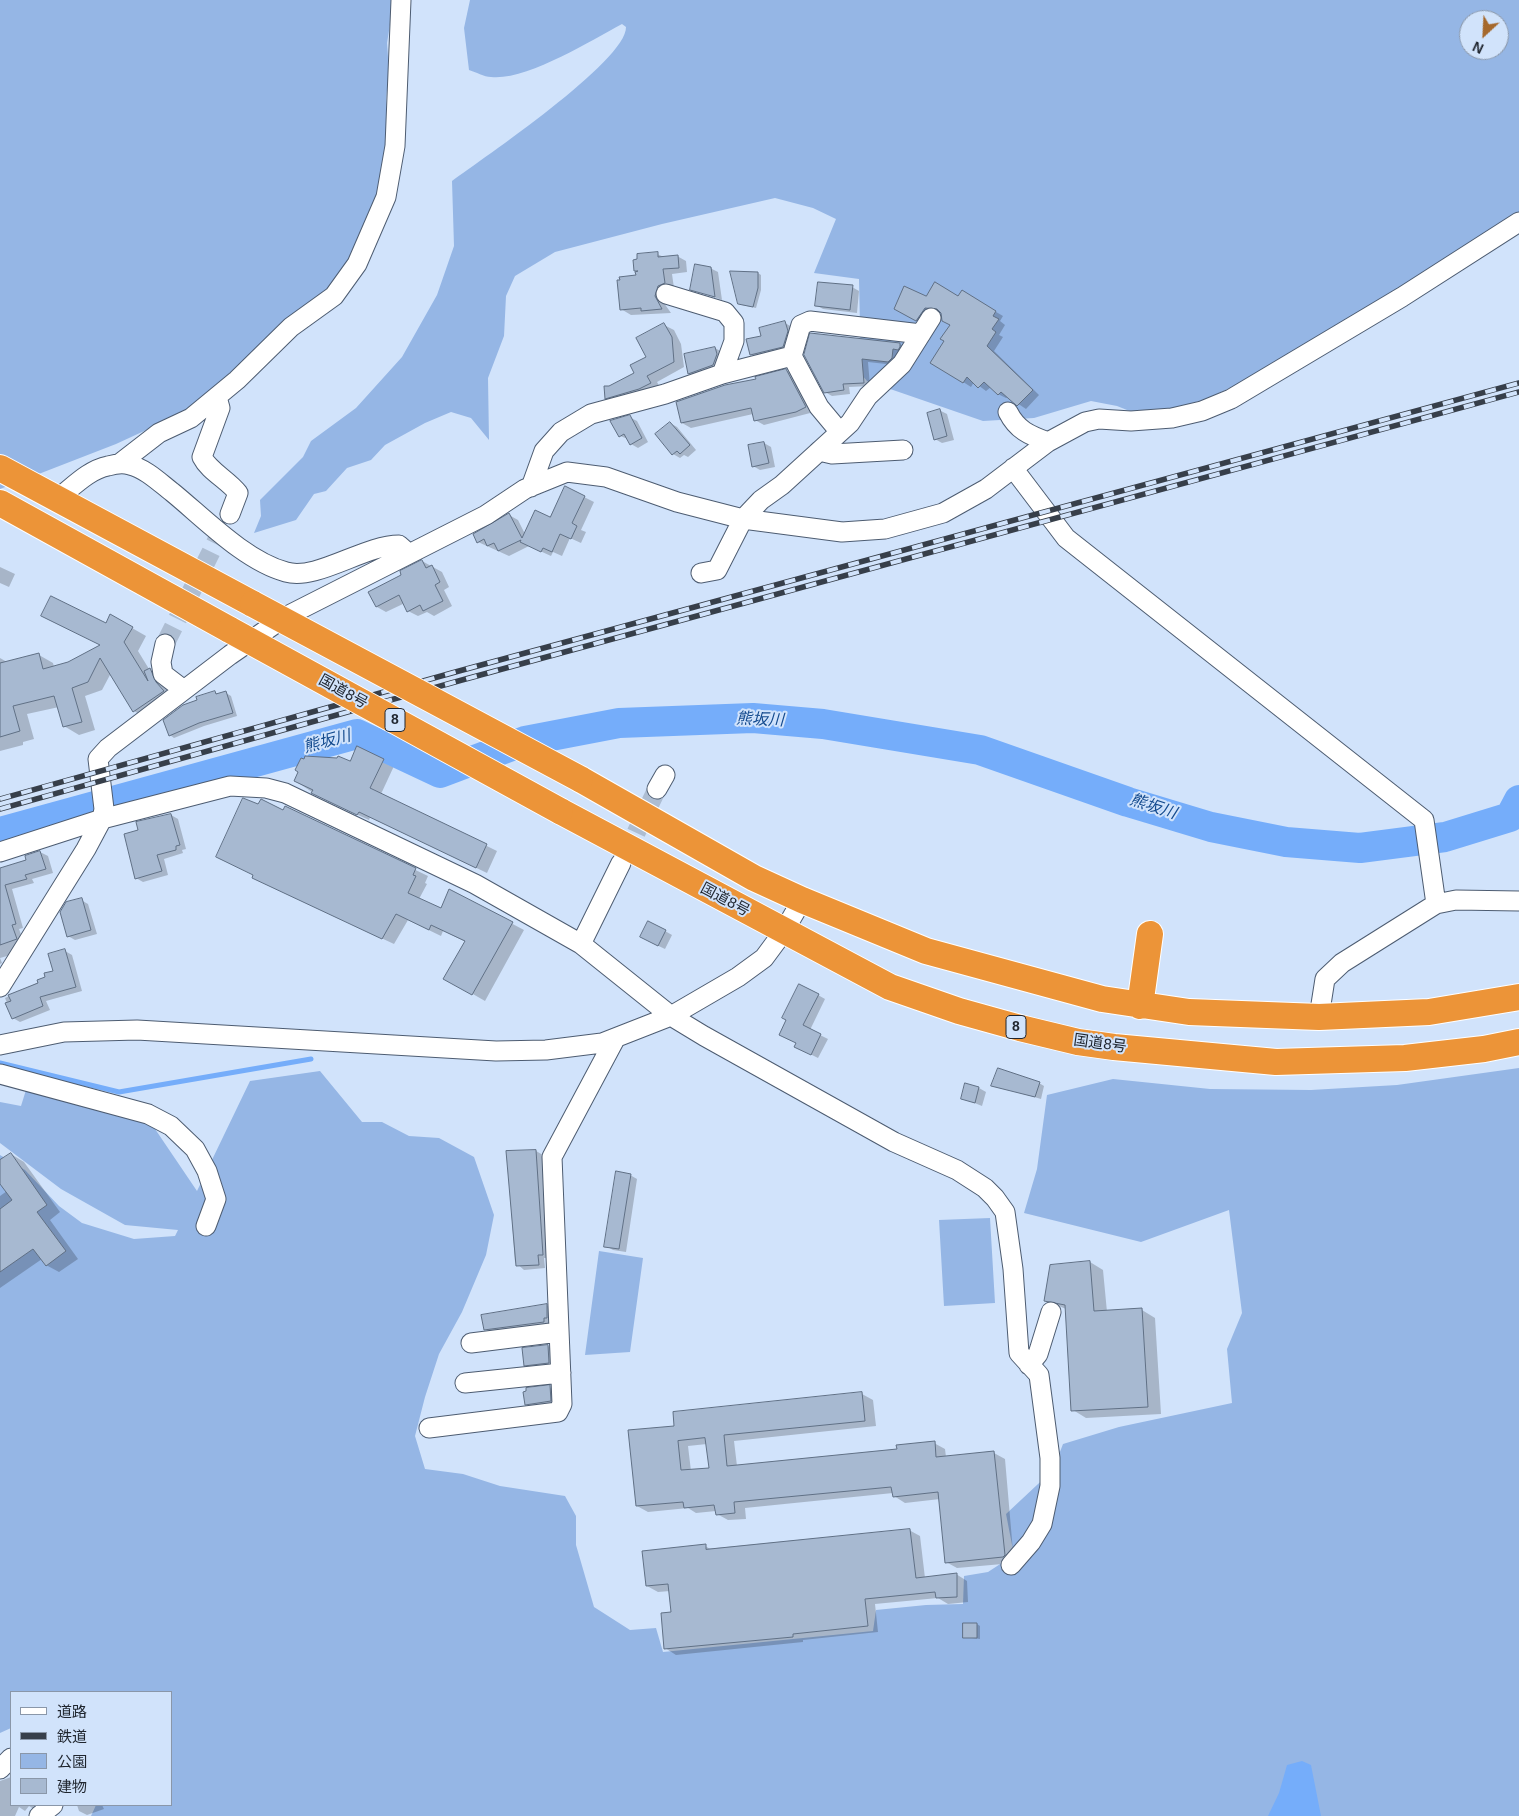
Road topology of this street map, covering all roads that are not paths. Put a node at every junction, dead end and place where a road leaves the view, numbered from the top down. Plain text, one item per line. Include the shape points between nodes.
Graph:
1 (401, 0) edge
2 (1519, 222) edge
3 (666, 294) dead end
4 (931, 318) dead end
5 (921, 334) junction
6 (792, 356) junction
7 (722, 374) junction
8 (216, 397) junction
9 (1008, 412) dead end
10 (840, 431) junction
11 (1048, 442) junction
12 (903, 450) dead end
13 (819, 451) junction
14 (120, 464) junction
15 (0, 468) edge
16 (1013, 468) junction
17 (531, 487) junction
18 (58, 499) junction
19 (0, 503) edge
20 (230, 514) tunnel mouth
21 (744, 518) junction
22 (408, 553) junction
23 (700, 573) dead end
24 (165, 644) tunnel mouth
25 (184, 690) junction
26 (103, 808) junction
27 (0, 852) edge
28 (621, 863) tunnel mouth
29 (802, 900) junction
30 (1519, 901) edge
31 (1436, 904) junction
32 (784, 932) junction
33 (1150, 934) dead end
34 (581, 944) junction
35 (0, 987) edge
36 (1519, 997) edge
37 (1140, 1006) junction
38 (671, 1016) junction
39 (1319, 1017) junction
40 (614, 1039) junction
41 (1519, 1042) edge
42 (0, 1045) edge
43 (0, 1074) edge
44 (206, 1226) dead end
45 (1050, 1312) dead end
46 (559, 1332) junction
47 (471, 1343) dead end
48 (1024, 1359) junction
49 (561, 1372) junction
50 (465, 1383) dead end
51 (429, 1428) dead end
52 (1011, 1565) dead end
53 (10, 1759) edge
54 (0, 1769) edge
55 (52, 1806) edge
56 (39, 1816) edge

1 - 8 street via 395,146 386,197 357,264 334,296 291,327 238,380
2 - 11 street via 1402,297 1231,399 1202,411 1172,418 1085,422
3 - 7 street via 725,312 734,324 734,341
4 - 5 street
5 - 6 street via 810,321 801,324
5 - 10 street via 902,364 868,396
6 - 7 street
6 - 10 street via 819,407
7 - 17 street via 591,414 575,423 561,432 544,452
8 - 14 street via 191,418 159,433
8 - 20 street via 220,408 202,457 238,493
9 - 11 street via 1015,426
10 - 13 street
11 - 16 street
12 - 13 street via 832,454
13 - 21 street
14 - 18 street via 93,471
14 - 22 street via 150,474 243,549 266,565 288,573 310,572 385,545 399,545
15 - 18 highway, 8
16 - 21 street via 986,489 943,513 885,528 842,532
16 - 31 street via 1066,538 1424,820
17 - 21 street via 566,472 606,477 677,502
17 - 22 street via 486,515
18 - 29 highway, 8, bridge via 580,779 754,878
19 - 32 highway, 国道8号 / 8, bridge
21 - 23 street via 717,570
22 - 25 street via 285,617
24 - 25 street via 160,662 163,674
25 - 26 street via 98,759
26 - 27 street
26 - 34 street via 230,786 266,788 285,793 475,884
26 - 35 street via 86,849
28 - 34 street
29 - 32 street
29 - 37 highway, 8 via 926,951 1031,981
30 - 31 street via 1456,900
31 - 39 street via 1342,963 1325,979
32 - 38 street via 764,958
32 - 41 highway, 国道8号 / 8 via 890,987 968,1014 1078,1042 1276,1062 1405,1058
33 - 37 highway
34 - 38 street
36 - 39 highway, 8 via 1429,1012
37 - 39 highway, 8 via 1189,1012
38 - 40 street
38 - 48 street via 852,1120 957,1170 985,1188 1005,1212
40 - 42 street via 546,1050 496,1051 137,1030 64,1032
40 - 46 street via 552,1157
43 - 44 street via 148,1114 171,1126 195,1149 207,1171 216,1199
45 - 48 street via 1038,1354
46 - 47 street
46 - 49 street
48 - 52 street via 1039,1375 1050,1458 1050,1486 1042,1524
49 - 50 street
49 - 51 street via 562,1404 558,1412
53 - 54 street
55 - 56 street

